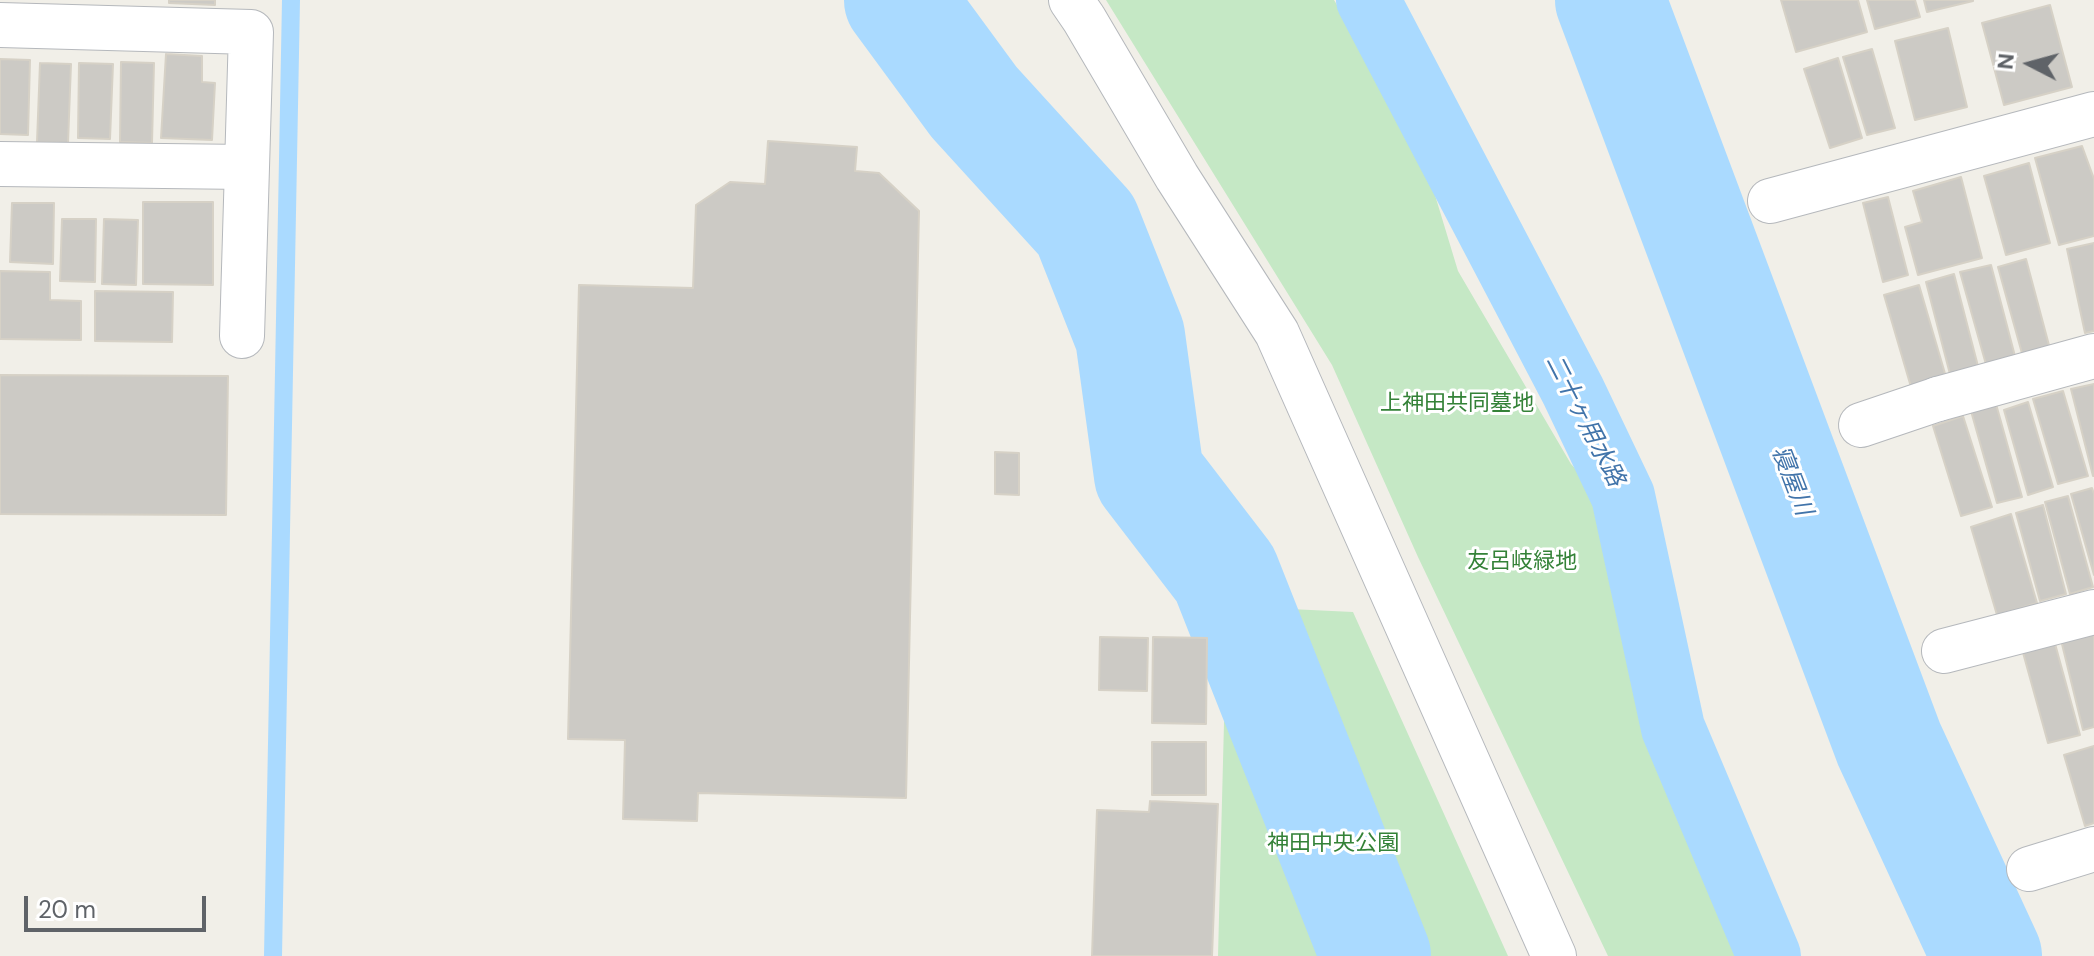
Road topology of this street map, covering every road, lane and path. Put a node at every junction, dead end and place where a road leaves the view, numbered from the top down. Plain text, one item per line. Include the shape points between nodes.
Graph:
1 (1071, 0) edge
2 (0, 25) edge
3 (2094, 114) edge
4 (0, 164) edge
5 (246, 167) junction
6 (1770, 201) dead end
7 (242, 336) dead end
8 (2094, 356) edge
9 (1861, 425) dead end
10 (2094, 612) edge
11 (1944, 651) dead end
12 (2094, 849) edge
13 (2029, 869) dead end
14 (1554, 956) edge

1 - 14 street via 1277,333
2 - 5 street via 251,32
3 - 6 street
4 - 5 street
5 - 7 street
8 - 9 street
10 - 11 street
12 - 13 street

